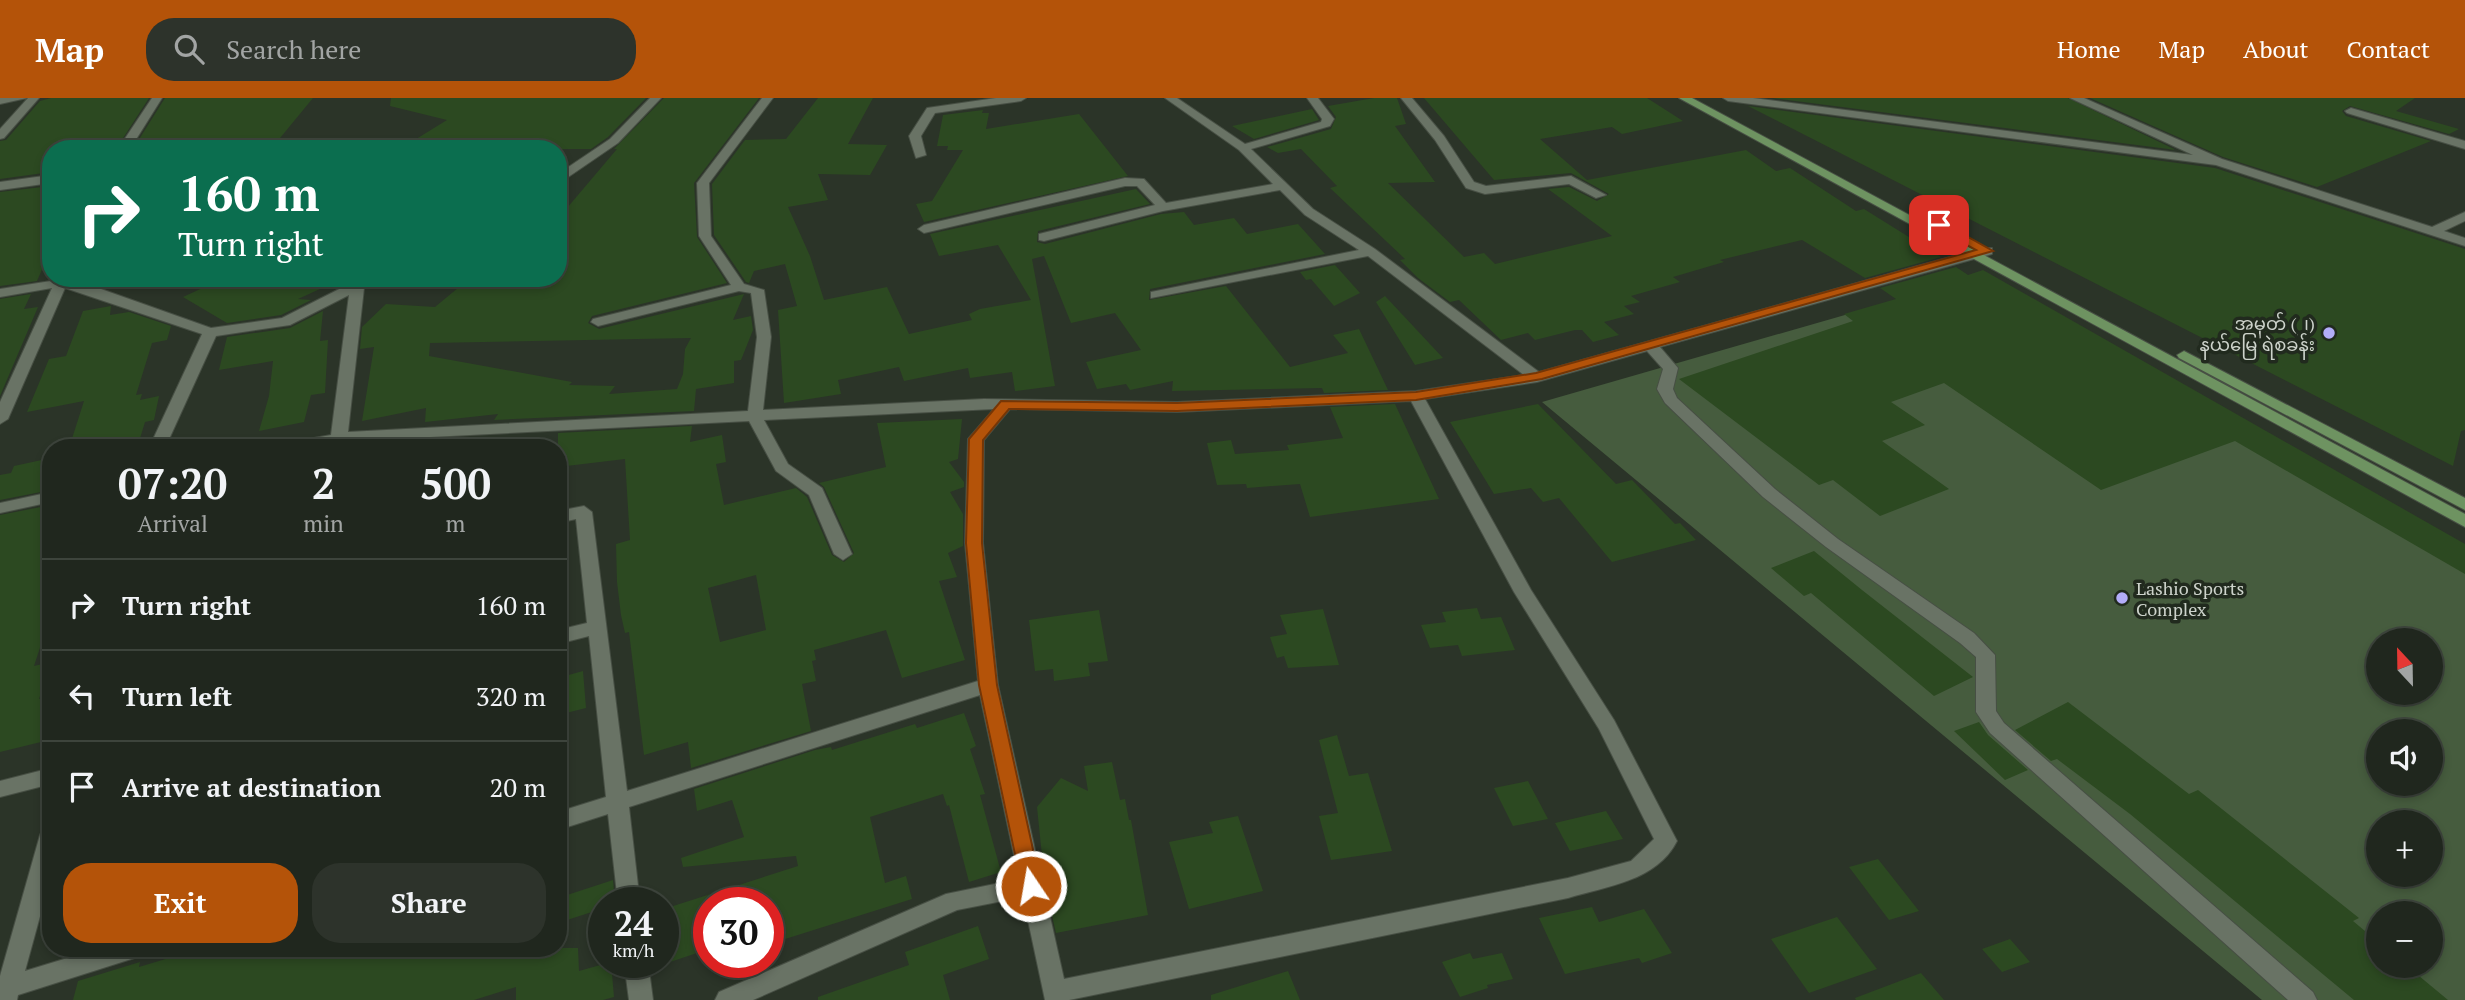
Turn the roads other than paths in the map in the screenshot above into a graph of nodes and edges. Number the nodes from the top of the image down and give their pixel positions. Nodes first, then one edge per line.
1 (22, 98) edge
2 (34, 98) edge
3 (158, 98) edge
4 (656, 98) edge
5 (768, 98) edge
6 (1021, 98) edge
7 (1171, 98) edge
8 (1311, 98) edge
9 (1406, 98) edge
10 (1684, 98) edge
11 (1704, 98) edge
12 (1728, 98) edge
13 (2075, 98) edge
14 (0, 101) edge
15 (2351, 111) dead end
16 (0, 136) edge
17 (130, 140) edge
18 (2465, 145) edge
19 (1243, 148) junction
20 (920, 155) dead end
21 (2217, 162) junction
22 (567, 174) edge
23 (42, 180) edge
24 (0, 186) edge
25 (1283, 186) junction
26 (1600, 195) dead end
27 (1163, 207) junction
28 (2465, 216) edge
29 (923, 229) dead end
30 (2432, 232) junction
31 (1044, 237) dead end
32 (2465, 242) edge
33 (1370, 252) junction
34 (1979, 253) junction
35 (42, 284) edge
36 (59, 287) edge
37 (82, 287) edge
38 (354, 287) edge
39 (363, 287) edge
40 (739, 287) junction
41 (0, 293) edge
42 (1156, 295) dead end
43 (598, 322) dead end
44 (210, 332) junction
45 (1652, 347) junction
46 (1537, 377) junction
47 (1416, 396) junction
48 (1006, 404) junction
49 (755, 417) junction
50 (0, 419) edge
51 (502, 431) junction
52 (161, 439) edge
53 (332, 439) edge
54 (378, 439) edge
55 (503, 439) edge
56 (42, 499) edge
57 (2465, 505) edge
58 (0, 508) edge
59 (567, 515) edge
60 (2465, 521) edge
61 (843, 554) dead end
62 (597, 627) junction
63 (567, 635) edge
64 (988, 685) junction
65 (42, 778) edge
66 (0, 789) edge
67 (617, 803) junction
68 (567, 818) edge
69 (42, 865) edge
70 (1031, 886) junction
71 (627, 887) edge
72 (109, 957) edge
73 (638, 978) edge
74 (4, 992) edge
75 (1055, 996) edge
76 (641, 1000) edge
77 (727, 1000) edge
78 (2305, 1000) edge

1 - 14 street
2 - 16 street
3 - 17 street
4 - 22 street
5 - 40 street
6 - 20 street
7 - 19 street
8 - 19 street
9 - 26 street
10 - 34 main road
11 - 34 main road
12 - 21 street
13 - 21 street
15 - 18 street
19 - 25 street
21 - 30 street
23 - 24 street
25 - 27 street
25 - 33 street
27 - 29 street
27 - 31 street
28 - 30 street
30 - 32 street
33 - 42 street
33 - 46 street
34 - 45 street
34 - 57 main road
34 - 60 main road
35 - 41 street
36 - 50 street
37 - 44 street
38 - 44 street
39 - 53 street
40 - 43 street
40 - 49 street
44 - 52 street
45 - 46 street
45 - 78 street
46 - 47 street
47 - 48 street
47 - 75 street
48 - 49 street
48 - 64 street
49 - 51 street
49 - 61 street
51 - 54 street
51 - 55 street
56 - 58 street
59 - 62 street
62 - 63 street
62 - 67 street
64 - 67 street
64 - 70 street
65 - 66 street
67 - 68 street
67 - 71 street
69 - 74 street
70 - 75 street
70 - 77 street
72 - 74 street
73 - 76 street

